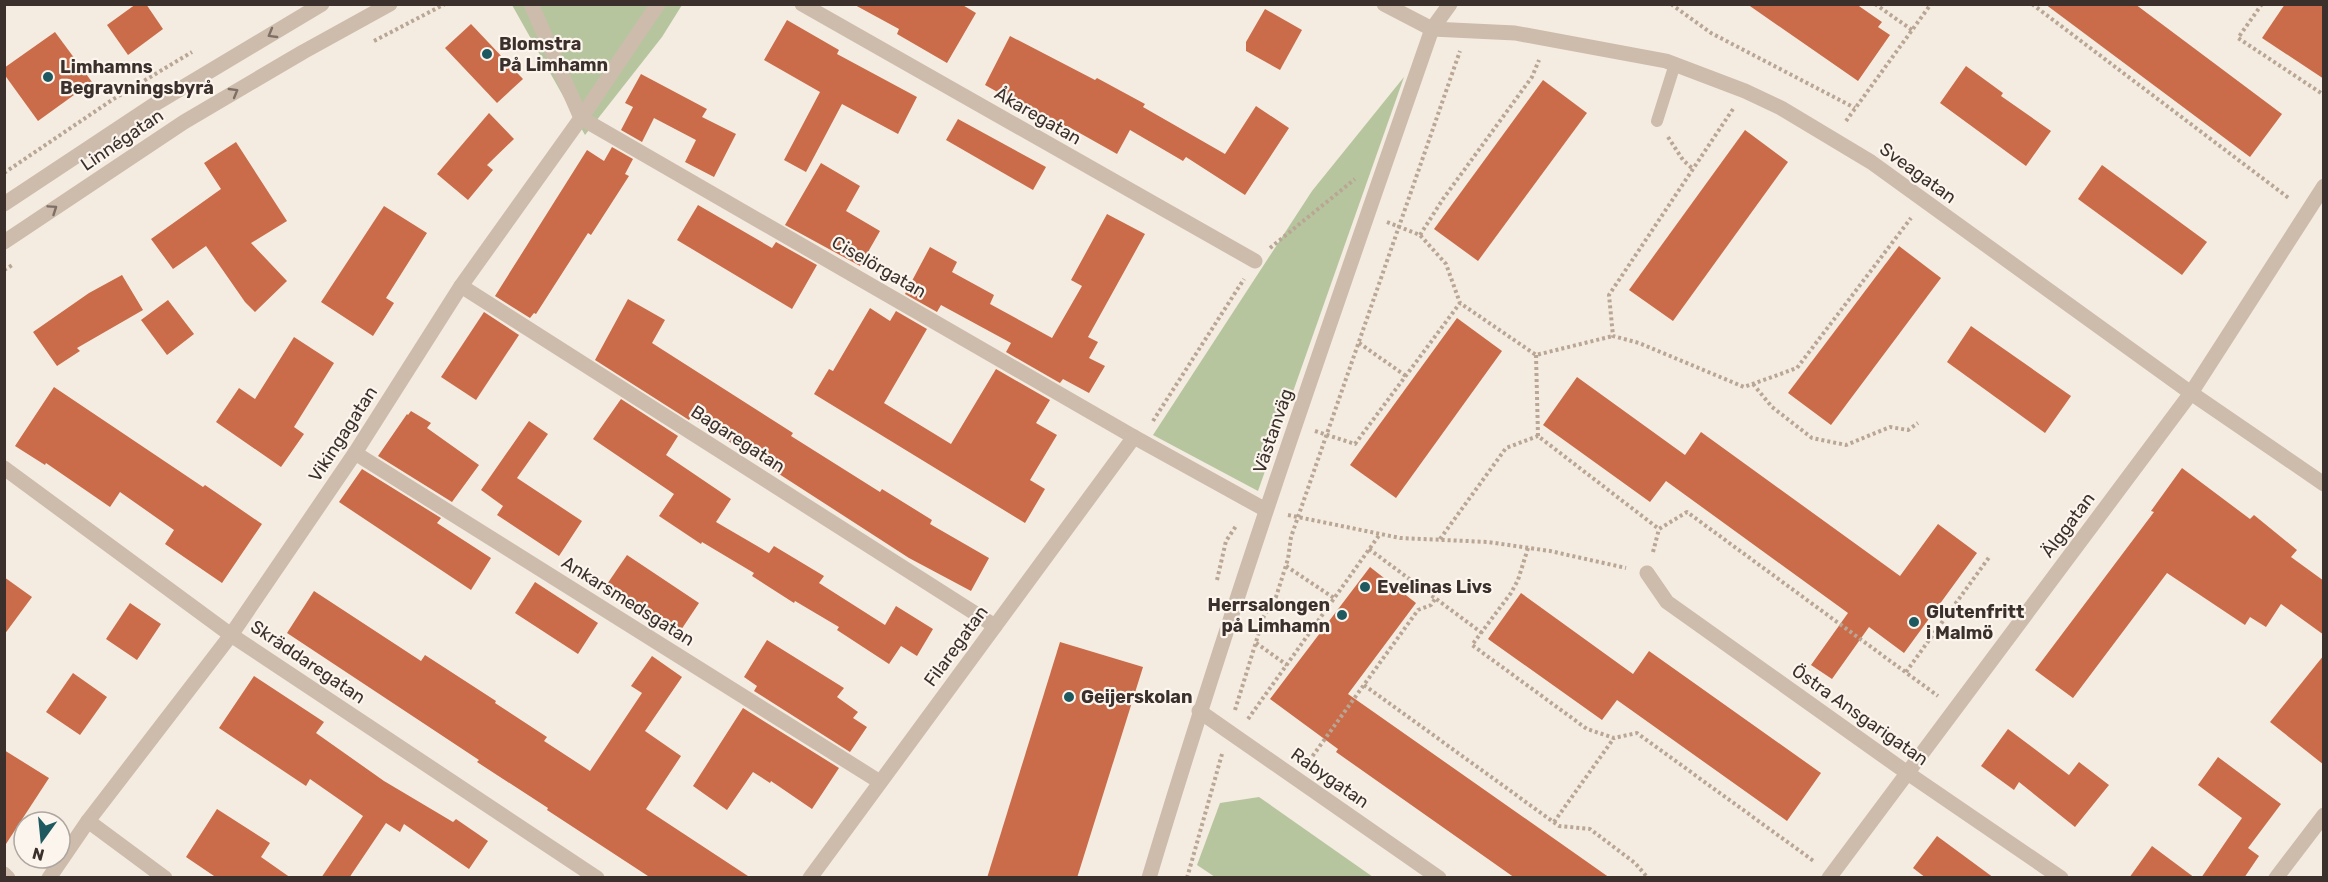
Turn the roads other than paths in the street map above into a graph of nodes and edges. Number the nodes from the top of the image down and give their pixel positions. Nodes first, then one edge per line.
1 (322, 4) edge
2 (390, 4) edge
3 (531, 4) edge
4 (658, 4) edge
5 (802, 4) edge
6 (1384, 4) edge
7 (1450, 4) edge
8 (1432, 29) junction
9 (1675, 64) junction
10 (581, 118) junction
11 (1658, 121) road end
12 (2324, 186) edge
13 (4, 204) edge
14 (4, 242) edge
15 (1255, 261) road end
16 (461, 286) junction
17 (2191, 393) junction
18 (1134, 437) junction
19 (355, 453) junction
20 (4, 468) edge
21 (2324, 484) edge
22 (1266, 510) junction
23 (1647, 573) road end
24 (994, 626) junction
25 (231, 635) junction
26 (1199, 711) junction
27 (1906, 772) junction
28 (880, 782) junction
29 (2324, 815) edge
30 (88, 821) junction
31 (4, 874) edge
32 (1830, 876) edge
33 (9, 878) edge
34 (49, 878) edge
35 (165, 878) edge
36 (597, 878) edge
37 (810, 878) edge
38 (1149, 878) edge
39 (1439, 878) edge
40 (2061, 878) edge
41 (2276, 878) edge

1 -> 13 street, Linnégatan
14 -> 2 street, Linnégatan
3 - 10 street
4 - 10 street, Vikingagatan
5 - 15 street, Åkaregatan
6 - 8 street
7 - 8 street, Västanväg
8 - 9 street, Sveagatan
8 - 22 street, Västanväg
9 - 11 lane
9 - 17 street, Sveagatan
10 - 16 street, Vikingagatan
10 - 18 street, Ciselörgatan
12 - 17 street, Älggatan
16 - 19 street, Vikingagatan
16 - 24 street, Bagaregatan
17 - 21 street, Sveagatan
17 - 27 street, Älggatan
18 - 22 street, Ciselörgatan
18 - 24 street, Filaregatan
19 - 25 street, Vikingagatan
19 - 28 street, Ankarsmedsgatan
20 - 25 street, Skräddaregatan
22 - 26 street, Västanväg
23 - 27 street, Östra Ansgarigatan
24 - 28 street, Filaregatan
25 - 30 street, Vikingagatan
25 - 36 street, Skräddaregatan
26 - 38 street, Västanväg
26 - 39 street, Rabygatan
27 - 32 street, Älggatan
27 - 40 street, Östra Ansgarigatan
28 - 37 street, Filaregatan
29 - 41 street
30 - 34 street, Vikingagatan
30 - 35 street
31 - 33 street

